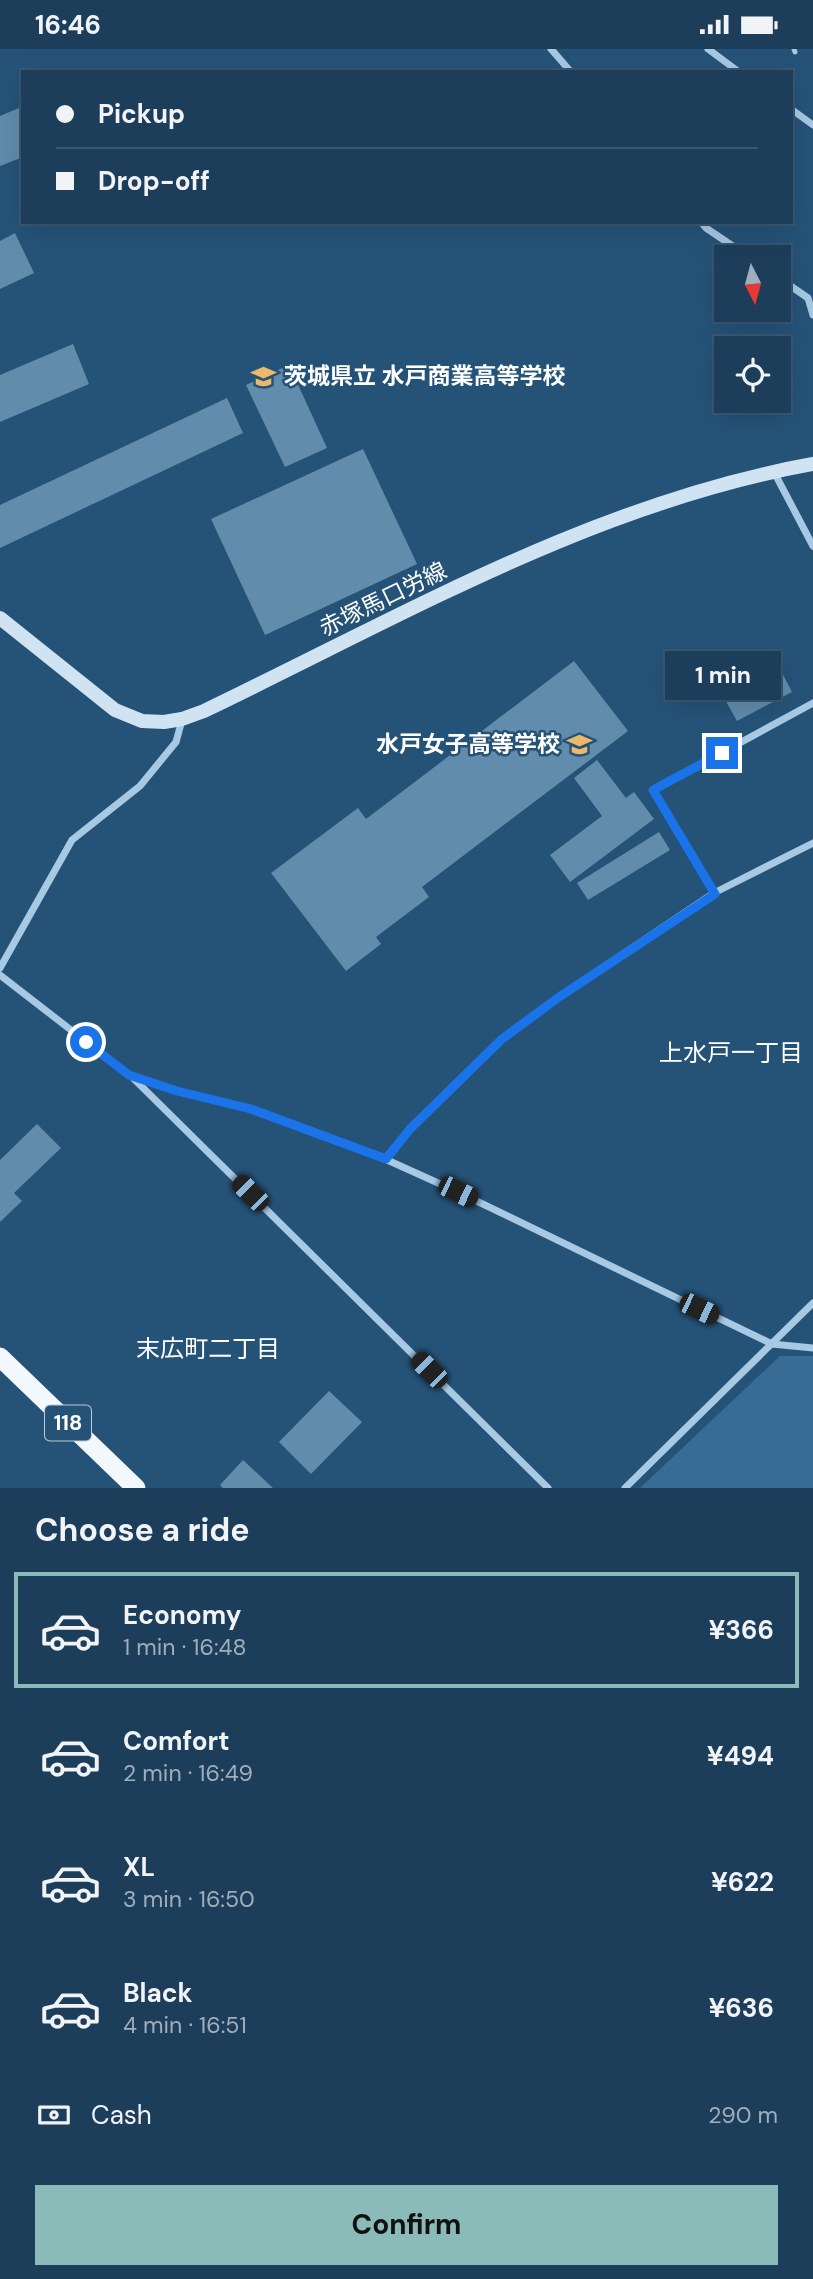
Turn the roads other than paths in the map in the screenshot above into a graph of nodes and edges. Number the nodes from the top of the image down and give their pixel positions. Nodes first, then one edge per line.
1 (551, 49) edge
2 (708, 49) edge
3 (569, 70) edge
4 (736, 70) edge
5 (793, 110) edge
6 (813, 125) edge
7 (703, 224) edge
8 (731, 245) edge
9 (791, 286) edge
10 (813, 315) edge
11 (813, 464) edge
12 (774, 471) junction
13 (813, 546) edge
14 (0, 618) edge
15 (813, 703) edge
16 (182, 719) junction
17 (813, 843) edge
18 (715, 894) junction
19 (0, 968) edge
20 (0, 975) edge
21 (129, 1075) junction
22 (386, 1159) junction
23 (813, 1303) edge
24 (772, 1344) junction
25 (813, 1347) edge
26 (0, 1357) edge
27 (136, 1488) edge
28 (548, 1488) edge
29 (625, 1488) edge

1 - 3 street
2 - 4 street
5 - 6 street
7 - 8 street
9 - 10 street
11 - 12 main road, 赤塚馬口労線
12 - 13 street
12 - 16 main road, 赤塚馬口労線
14 - 16 main road, 赤塚馬口労線
15 - 18 street
16 - 19 street
17 - 18 street
18 - 22 street
20 - 21 street
21 - 22 street
21 - 28 street
22 - 24 street
23 - 24 street
24 - 25 street
24 - 29 street
26 - 27 highway, 118

